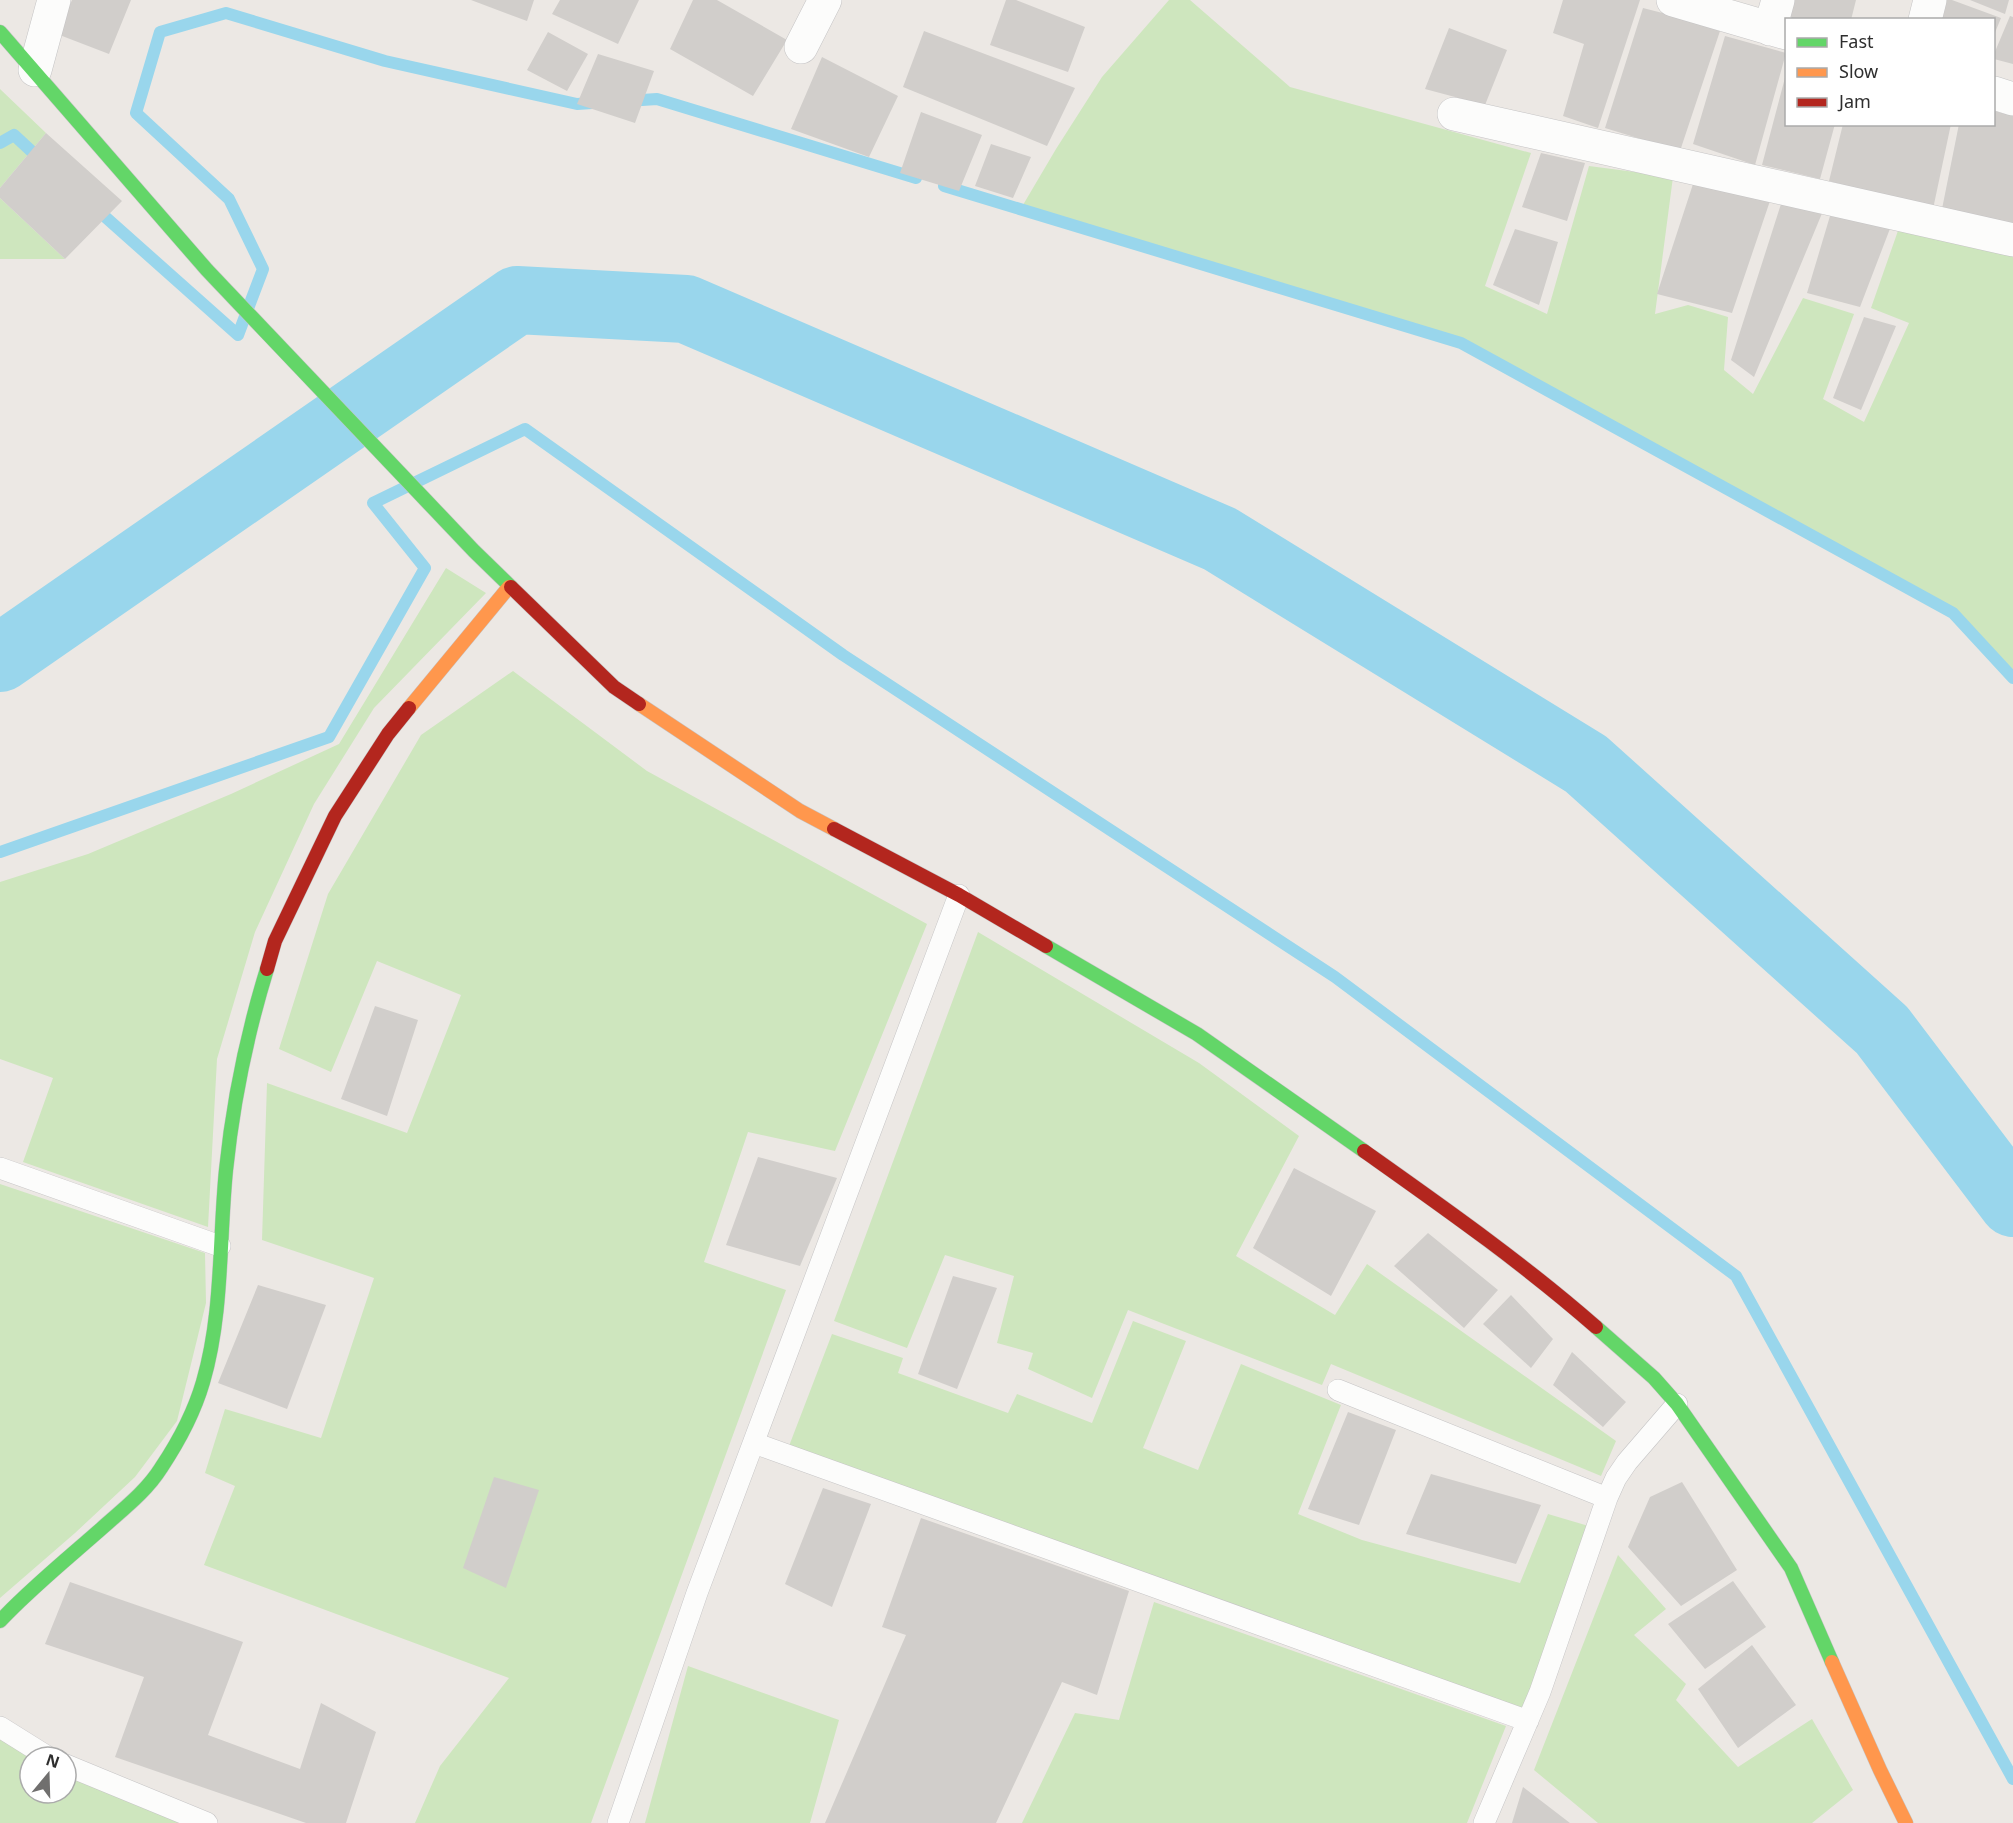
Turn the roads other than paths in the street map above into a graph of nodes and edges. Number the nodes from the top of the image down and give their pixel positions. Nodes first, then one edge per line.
1 (54, 0) edge
2 (825, 0) edge
3 (1673, 0) edge
4 (1930, 0) edge
5 (1926, 18) edge
6 (1778, 21) edge
7 (0, 32) edge
8 (801, 48) dead end
9 (35, 70) junction
10 (1995, 93) edge
11 (2013, 99) edge
12 (1454, 114) dead end
13 (2013, 240) edge
14 (509, 587) junction
15 (959, 896) junction
16 (0, 1167) edge
17 (220, 1246) junction
18 (1338, 1390) dead end
19 (1677, 1404) junction
20 (754, 1443) junction
21 (1607, 1498) junction
22 (0, 1621) edge
23 (1528, 1721) junction
24 (0, 1727) edge
25 (29, 1745) edge
26 (78, 1770) edge
27 (207, 1823) edge
28 (618, 1823) edge
29 (1484, 1823) edge
30 (1906, 1823) edge

1 - 9 street
2 - 8 street
3 - 6 street
4 - 5 street
7 - 9 street
9 - 14 street
10 - 11 street
12 - 13 street
14 - 15 street
14 - 17 street
15 - 19 street
15 - 20 lane
16 - 17 lane
17 - 22 street
18 - 21 lane
19 - 21 lane
19 - 30 street
20 - 23 lane
20 - 28 lane
21 - 23 lane
23 - 29 lane
24 - 25 lane
26 - 27 lane

